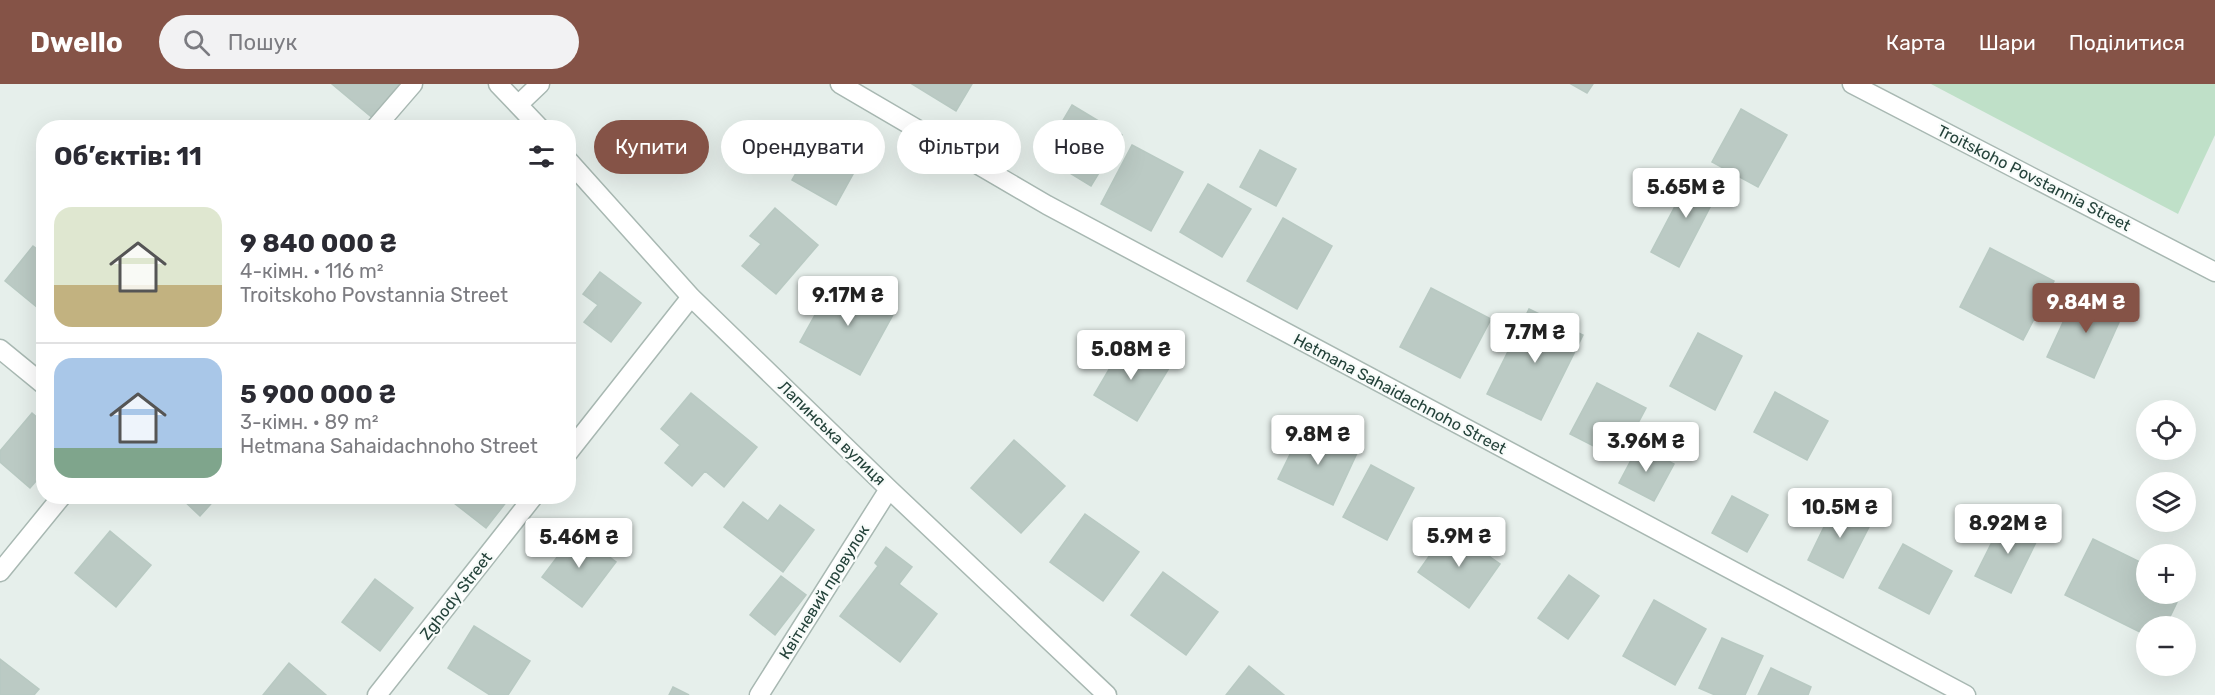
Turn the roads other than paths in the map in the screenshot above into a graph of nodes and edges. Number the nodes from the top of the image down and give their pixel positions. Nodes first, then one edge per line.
1 (412, 84) edge
2 (498, 84) edge
3 (540, 84) edge
4 (840, 84) edge
5 (1852, 84) edge
6 (519, 104) junction
7 (382, 120) edge
8 (533, 120) edge
9 (576, 168) edge
10 (2215, 272) edge
11 (691, 297) junction
12 (0, 349) edge
13 (36, 378) edge
14 (576, 443) edge
15 (889, 489) junction
16 (55, 504) edge
17 (528, 504) edge
18 (0, 572) edge
19 (377, 695) edge
20 (759, 695) edge
21 (1107, 695) edge
22 (1966, 695) edge

1 - 7 street
2 - 6 street
3 - 6 street
4 - 22 street, Hetmana Sahaidachnoho Street
5 - 10 street, Troitskoho Povstannia Street
6 - 8 street
9 - 11 street, Лапинська вулиця
11 - 14 street
11 - 15 street, Лапинська вулиця
12 - 13 street
15 - 20 street, Квітневий провулок
15 - 21 street, Лапинська вулиця
16 - 18 street
17 - 19 street, Zghody Street

